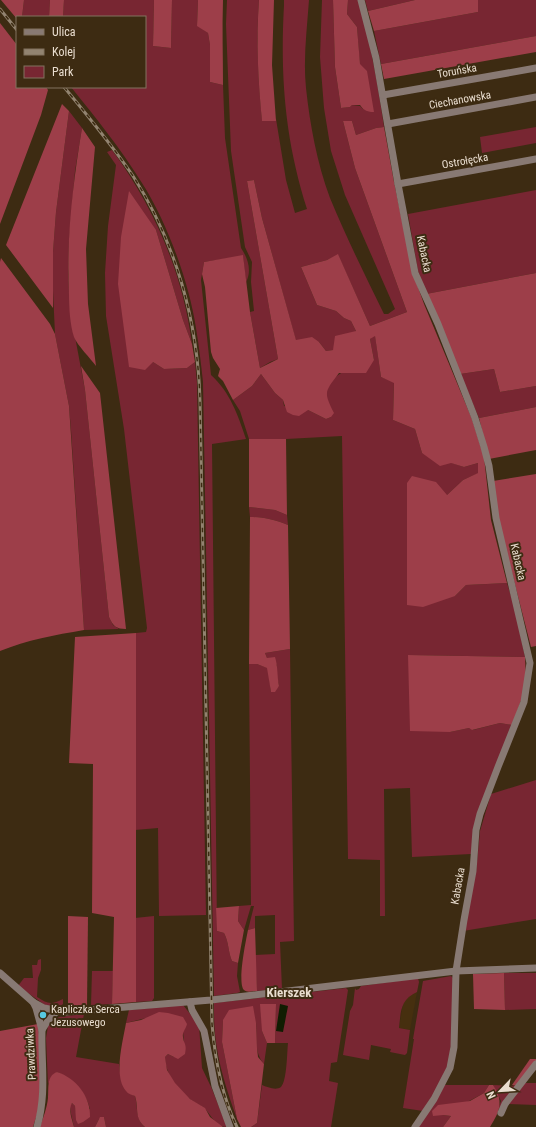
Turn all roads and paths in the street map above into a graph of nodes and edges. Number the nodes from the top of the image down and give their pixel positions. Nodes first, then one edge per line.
1 (361, 0) edge
2 (536, 68) edge
3 (383, 95) junction
4 (536, 97) edge
5 (388, 124) junction
6 (536, 159) edge
7 (398, 184) junction
8 (536, 968) edge
9 (456, 971) junction
10 (0, 972) edge
11 (33, 1002) junction
12 (190, 1002) junction
13 (57, 1011) junction
14 (42, 1030) junction
15 (536, 1064) edge
16 (501, 1113) dead end
17 (37, 1127) edge
18 (230, 1127) edge
19 (415, 1127) edge

1 - 3 street, Kabacka
2 - 3 street, Toruńska
3 - 5 street, Kabacka
4 - 5 street, Ciechanowska
5 - 7 street, Kabacka
6 - 7 street, Ostrołęcka
7 - 9 street, Kabacka
8 - 9 street
9 - 12 street
9 - 19 street, Kabacka
10 - 11 street, Prawdziwka
11 - 13 street
11 - 14 street, Prawdziwka
12 - 13 street
12 - 18 street
13 - 14 street
14 - 17 street, Prawdziwka
15 - 16 street

